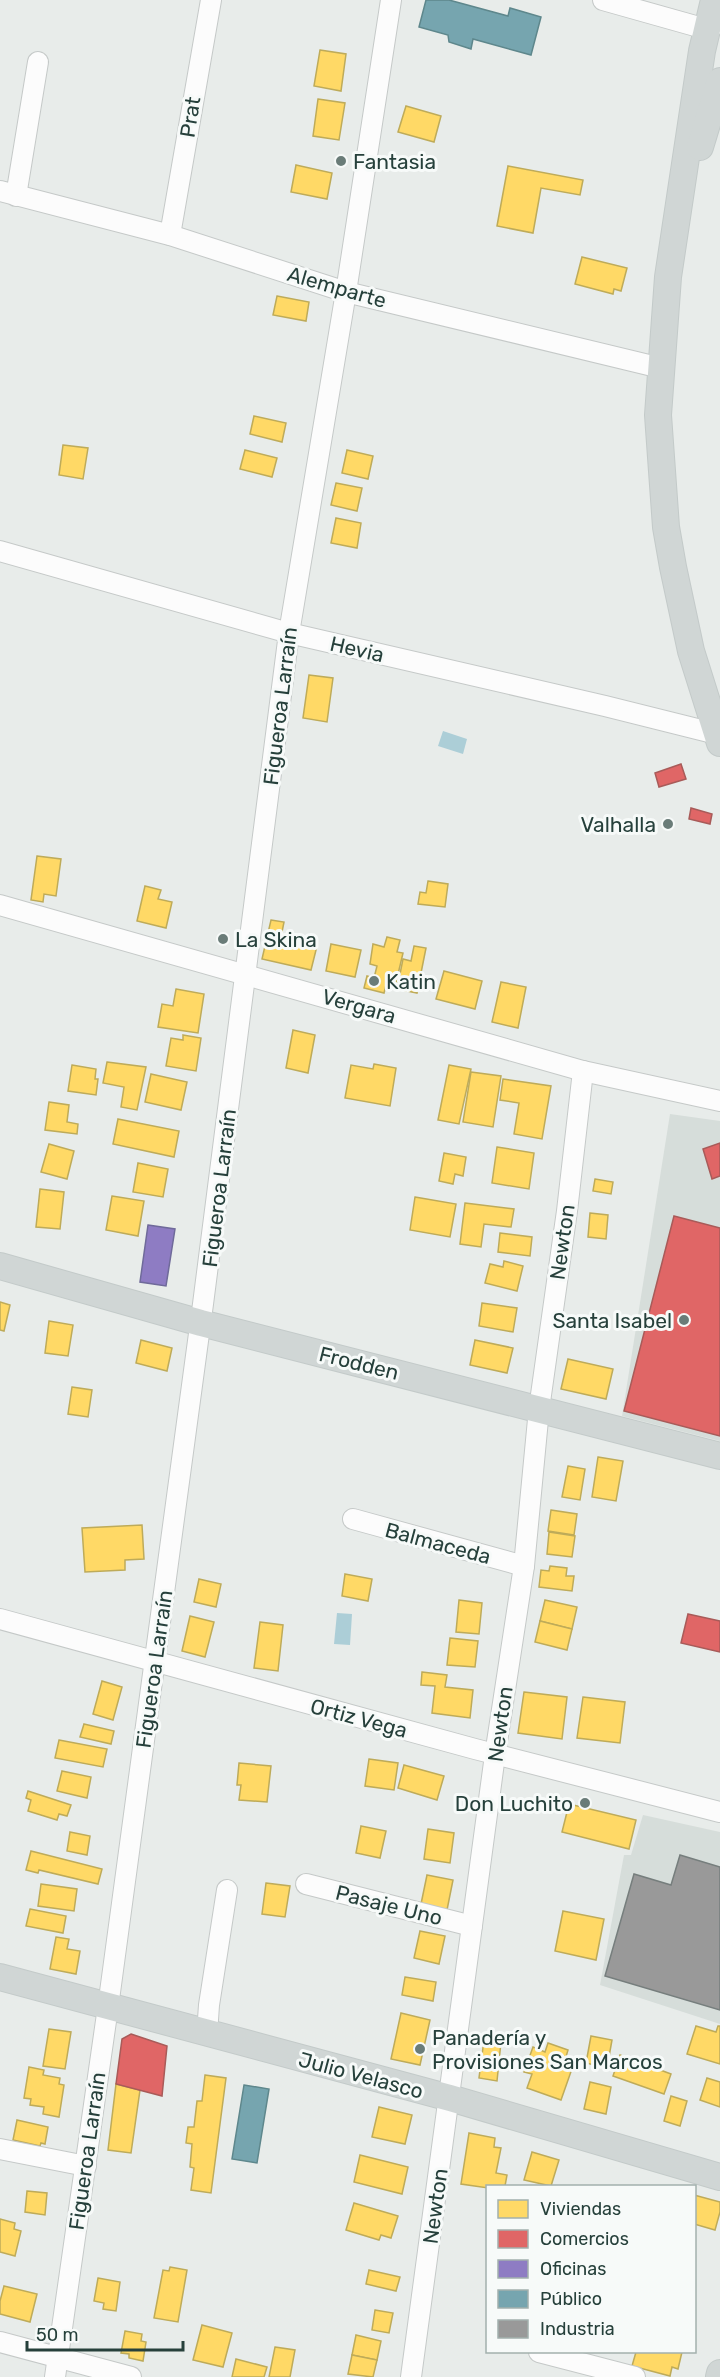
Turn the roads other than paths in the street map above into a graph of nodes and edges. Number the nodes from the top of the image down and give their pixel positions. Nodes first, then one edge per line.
1 (211, 0) edge
2 (391, 0) edge
3 (603, 0) edge
4 (714, 0) edge
5 (713, 26) edge
6 (38, 62) dead end
7 (720, 81) edge
8 (8, 194) edge
9 (675, 231) junction
10 (171, 235) junction
11 (346, 292) junction
12 (661, 368) junction
13 (0, 551) edge
14 (288, 633) junction
15 (719, 738) edge
16 (0, 905) edge
17 (247, 974) junction
18 (583, 1071) junction
19 (720, 1101) edge
20 (0, 1266) edge
21 (201, 1323) junction
22 (539, 1409) junction
23 (720, 1456) edge
24 (353, 1520) dead end
25 (524, 1566) junction
26 (0, 1619) edge
27 (154, 1663) junction
28 (495, 1755) junction
29 (720, 1812) edge
30 (306, 1884) dead end
31 (227, 1890) dead end
32 (472, 1926) junction
33 (0, 1977) edge
34 (108, 2007) junction
35 (207, 2034) junction
36 (450, 2098) junction
37 (0, 2149) edge
38 (86, 2166) junction
39 (720, 2177) edge
40 (0, 2342) edge
41 (543, 2353) edge
42 (56, 2368) edge
43 (131, 2377) edge
44 (411, 2377) edge
45 (635, 2377) edge

1 - 10 street, Prat
2 - 11 street, Figueroa Larraín
3 - 5 street
4 - 5 main road
5 - 9 main road
6 - 8 street, Alemparte
7 - 9 main road
8 - 10 street, Alemparte
9 - 12 main road
10 - 11 street, Alemparte
11 - 12 street, Alemparte
11 - 14 street, Figueroa Larraín
12 - 15 main road
13 - 14 street, Hevia
14 - 15 street, Hevia
14 - 17 street, Figueroa Larraín
16 - 17 street, Vergara
17 - 18 street, Vergara
17 - 21 street, Figueroa Larraín
18 - 19 street, Vergara
18 - 22 street, Newton
20 - 21 main road, Frodden
21 - 22 main road, Frodden
21 - 27 street, Figueroa Larraín
22 - 23 main road, Frodden
22 - 25 street, Newton
24 - 25 street, Balmaceda
25 - 28 street, Newton
26 - 27 street, Ortiz Vega
27 - 28 street, Ortiz Vega
27 - 34 street, Figueroa Larraín
28 - 29 street, Ortiz Vega
28 - 32 street, Newton
30 - 32 street, Pasaje Uno
31 - 35 street
32 - 36 street, Newton
33 - 34 main road, Julio Velasco
34 - 35 main road, Julio Velasco
34 - 38 street, Figueroa Larraín
35 - 36 main road, Julio Velasco
36 - 39 main road, Julio Velasco
36 - 44 street, Newton
37 - 38 street
38 - 42 street, Figueroa Larraín
40 - 42 street
41 - 45 street
42 - 43 street

